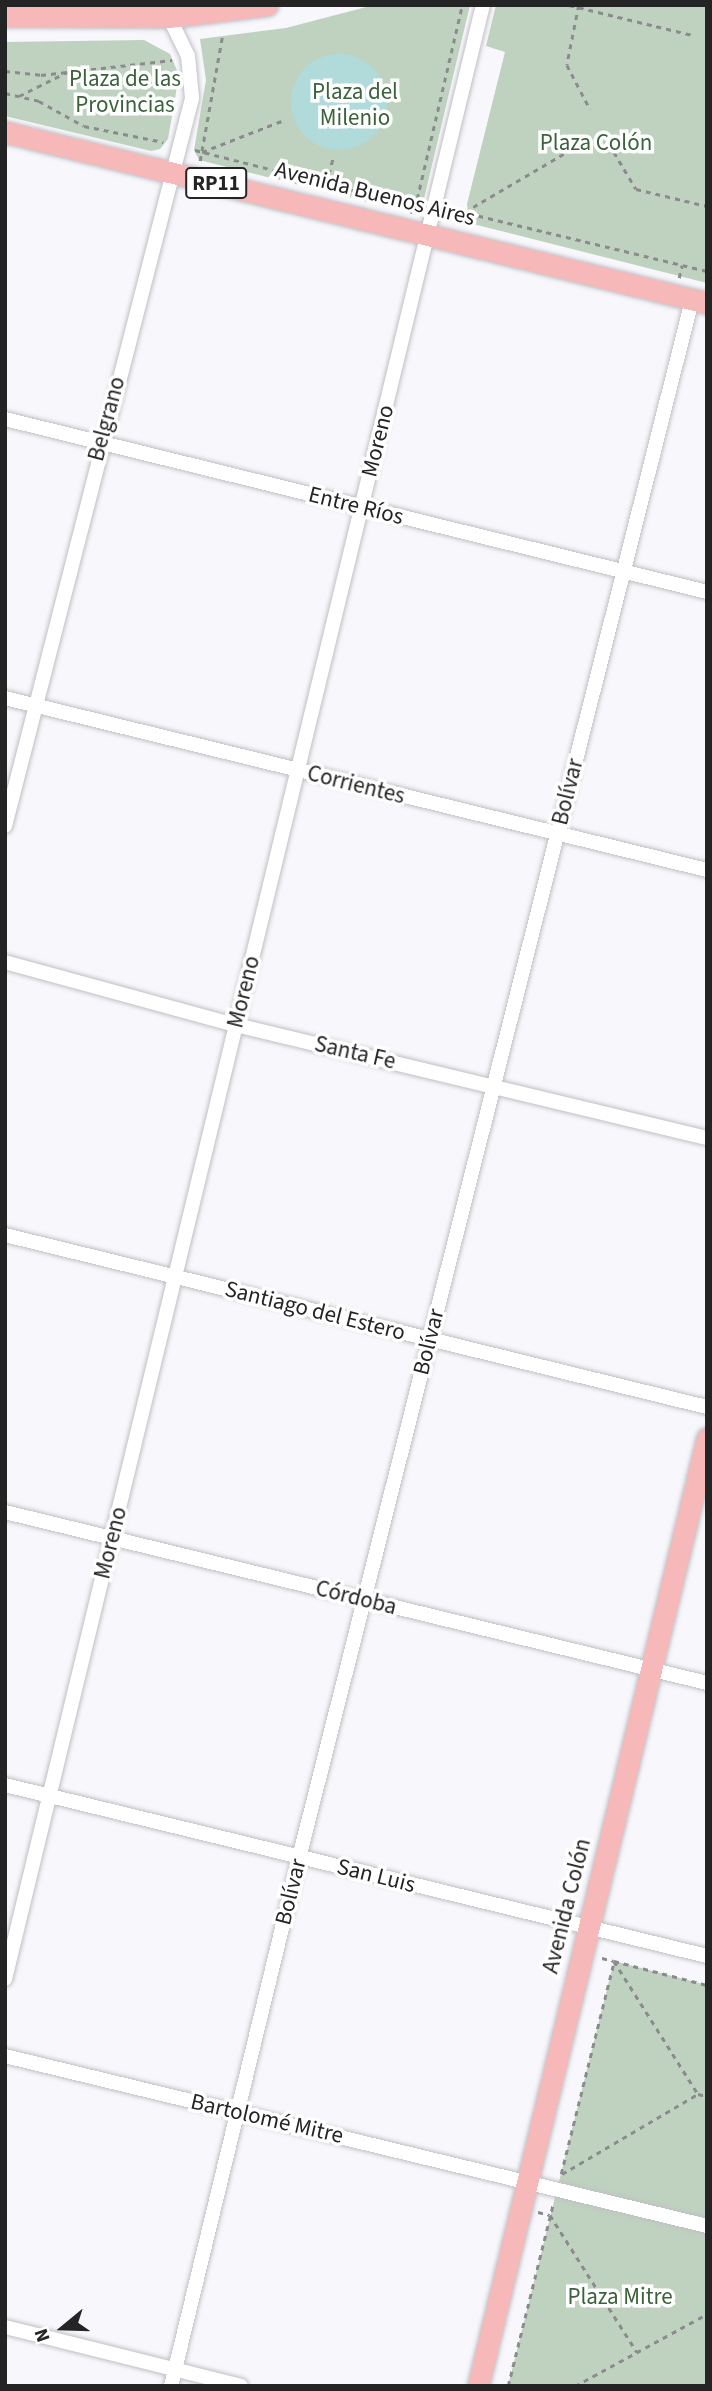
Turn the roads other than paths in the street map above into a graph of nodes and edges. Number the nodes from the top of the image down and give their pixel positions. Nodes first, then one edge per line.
1 (267, 5) edge
2 (483, 5) edge
3 (5, 16) edge
4 (169, 17) junction
5 (5, 132) edge
6 (172, 173) junction
7 (428, 233) junction
8 (699, 301) edge
9 (5, 419) edge
10 (101, 443) junction
11 (362, 507) junction
12 (624, 572) junction
13 (707, 592) edge
14 (5, 698) edge
15 (35, 706) junction
16 (298, 770) junction
17 (5, 826) edge
18 (558, 834) junction
19 (707, 870) edge
20 (5, 962) edge
21 (236, 1025) junction
22 (494, 1086) junction
23 (707, 1138) edge
24 (5, 1235) edge
25 (176, 1276) junction
26 (430, 1339) junction
27 (707, 1407) edge
28 (707, 1438) edge
29 (5, 1511) edge
30 (113, 1537) junction
31 (365, 1600) junction
32 (651, 1670) junction
33 (707, 1683) edge
34 (5, 1785) edge
35 (50, 1795) junction
36 (299, 1857) junction
37 (589, 1927) junction
38 (707, 1956) edge
39 (5, 1979) edge
40 (5, 2056) edge
41 (237, 2112) junction
42 (528, 2182) junction
43 (707, 2226) edge
44 (5, 2327) edge
45 (175, 2370) junction
46 (171, 2386) edge
47 (241, 2386) edge
48 (478, 2386) edge

1 - 4 main road
2 - 7 street, Moreno
3 - 4 main road
4 - 6 street, Belgrano
5 - 6 main road, Avenida Buenos Aires / RP11
6 - 7 main road, Avenida Buenos Aires / RP11
6 - 10 street, Belgrano
7 - 8 main road, Avenida Buenos Aires / RP11
7 - 11 street, Moreno
8 - 12 street, Bolívar
9 - 10 street, Entre Ríos
10 - 11 street, Entre Ríos
10 - 15 street, Belgrano
11 - 12 street, Entre Ríos
11 - 16 street, Moreno
12 - 13 street, Entre Ríos
12 - 18 street, Bolívar
14 - 15 street, Corrientes
15 - 16 street, Corrientes
15 - 17 street, Belgrano
16 - 18 street, Corrientes
16 - 21 street, Moreno
18 - 19 street, Corrientes
18 - 22 street, Bolívar
20 - 21 street, Santa Fe
21 - 22 street, Santa Fe
21 - 25 street, Moreno
22 - 23 street, Santa Fe
22 - 26 street, Bolívar
24 - 25 street, Santiago del Estero
25 - 26 street, Santiago del Estero
25 - 30 street, Moreno
26 - 27 street, Santiago del Estero
26 - 31 street, Bolívar
28 - 32 main road, Avenida Colón
29 - 30 street, Córdoba
30 - 31 street, Córdoba
30 - 35 street, Moreno
31 - 32 street, Córdoba
31 - 36 street, Bolívar
32 - 33 street, Córdoba
32 - 37 main road, Avenida Colón
34 - 35 street, San Luis
35 - 36 street, San Luis
35 - 39 street, Moreno
36 - 37 street, San Luis
36 - 41 street, Bolívar
37 - 38 street, San Luis
37 - 42 main road, Avenida Colón
40 - 41 street, Bartolomé Mitre
41 - 42 street, Bartolomé Mitre
41 - 45 street, Bolívar
42 - 43 street, Bartolomé Mitre
42 - 48 main road, Avenida Colón
44 - 45 street
45 - 46 street, Bolívar
45 - 47 street

